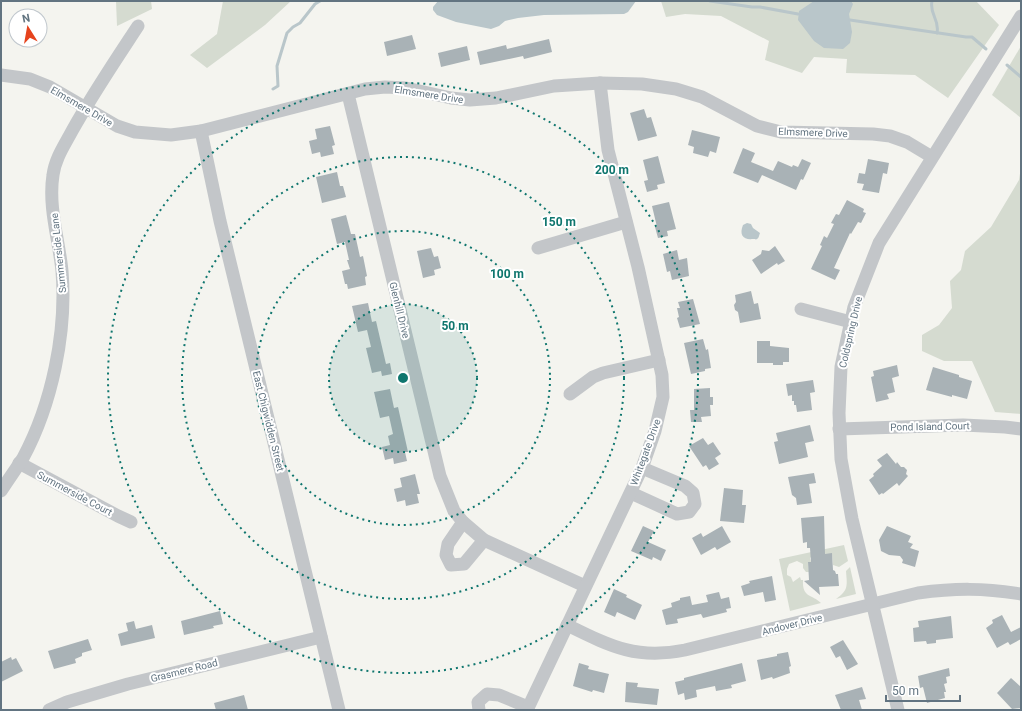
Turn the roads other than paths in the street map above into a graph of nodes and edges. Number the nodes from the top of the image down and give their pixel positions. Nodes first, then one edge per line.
1 (1021, 16) edge
2 (138, 26) dead end
3 (1, 75) edge
4 (600, 83) junction
5 (348, 94) junction
6 (85, 108) junction
7 (201, 131) junction
8 (932, 157) junction
9 (626, 222) junction
10 (538, 248) dead end
11 (801, 309) dead end
12 (851, 322) junction
13 (659, 360) junction
14 (570, 394) dead end
15 (839, 429) junction
16 (1021, 429) edge
17 (19, 463) junction
18 (642, 468) junction
19 (1, 491) edge
20 (631, 493) junction
21 (131, 522) dead end
22 (463, 522) junction
23 (484, 540) junction
24 (586, 586) junction
25 (1021, 594) edge
26 (872, 604) junction
27 (567, 625) junction
28 (321, 637) junction
29 (528, 709) edge
30 (49, 710) edge
31 (339, 710) edge
32 (479, 710) edge
33 (898, 710) edge

1 - 8 street, Coldspring Drive
2 - 6 street, Summerside Lane
3 - 6 street, Elmsmere Drive
4 - 5 street, Elmsmere Drive
4 - 8 street, Elmsmere Drive
4 - 9 street, Whitegate Drive
5 - 7 street, Elmsmere Drive
5 - 22 street, Glenhill Drive
6 - 7 street, Elmsmere Drive
6 - 17 street, Summerside Lane
7 - 28 street, East Chigwidden Street
8 - 12 street, Coldspring Drive
9 - 10 street
9 - 13 street, Whitegate Drive
11 - 12 street
12 - 15 street, Coldspring Drive
13 - 14 street
13 - 18 street, Whitegate Drive
15 - 16 street, Pond Island Court
15 - 26 street, Coldspring Drive
17 - 19 street, Summerside Lane
17 - 21 street, Summerside Court
18 - 20 street, Whitegate Drive
18 - 20 street
20 - 24 street, Whitegate Drive
22 - 23 street, Glenhill Drive
22 - 23 street
23 - 24 street, Glenhill Drive
24 - 27 street, Whitegate Drive
25 - 26 street, Andover Drive
26 - 27 street, Andover Drive
26 - 33 street, Coldspring Drive
27 - 29 street, Whitegate Drive
28 - 30 street, Grasmere Road
28 - 31 street, East Chigwidden Street
29 - 32 street

